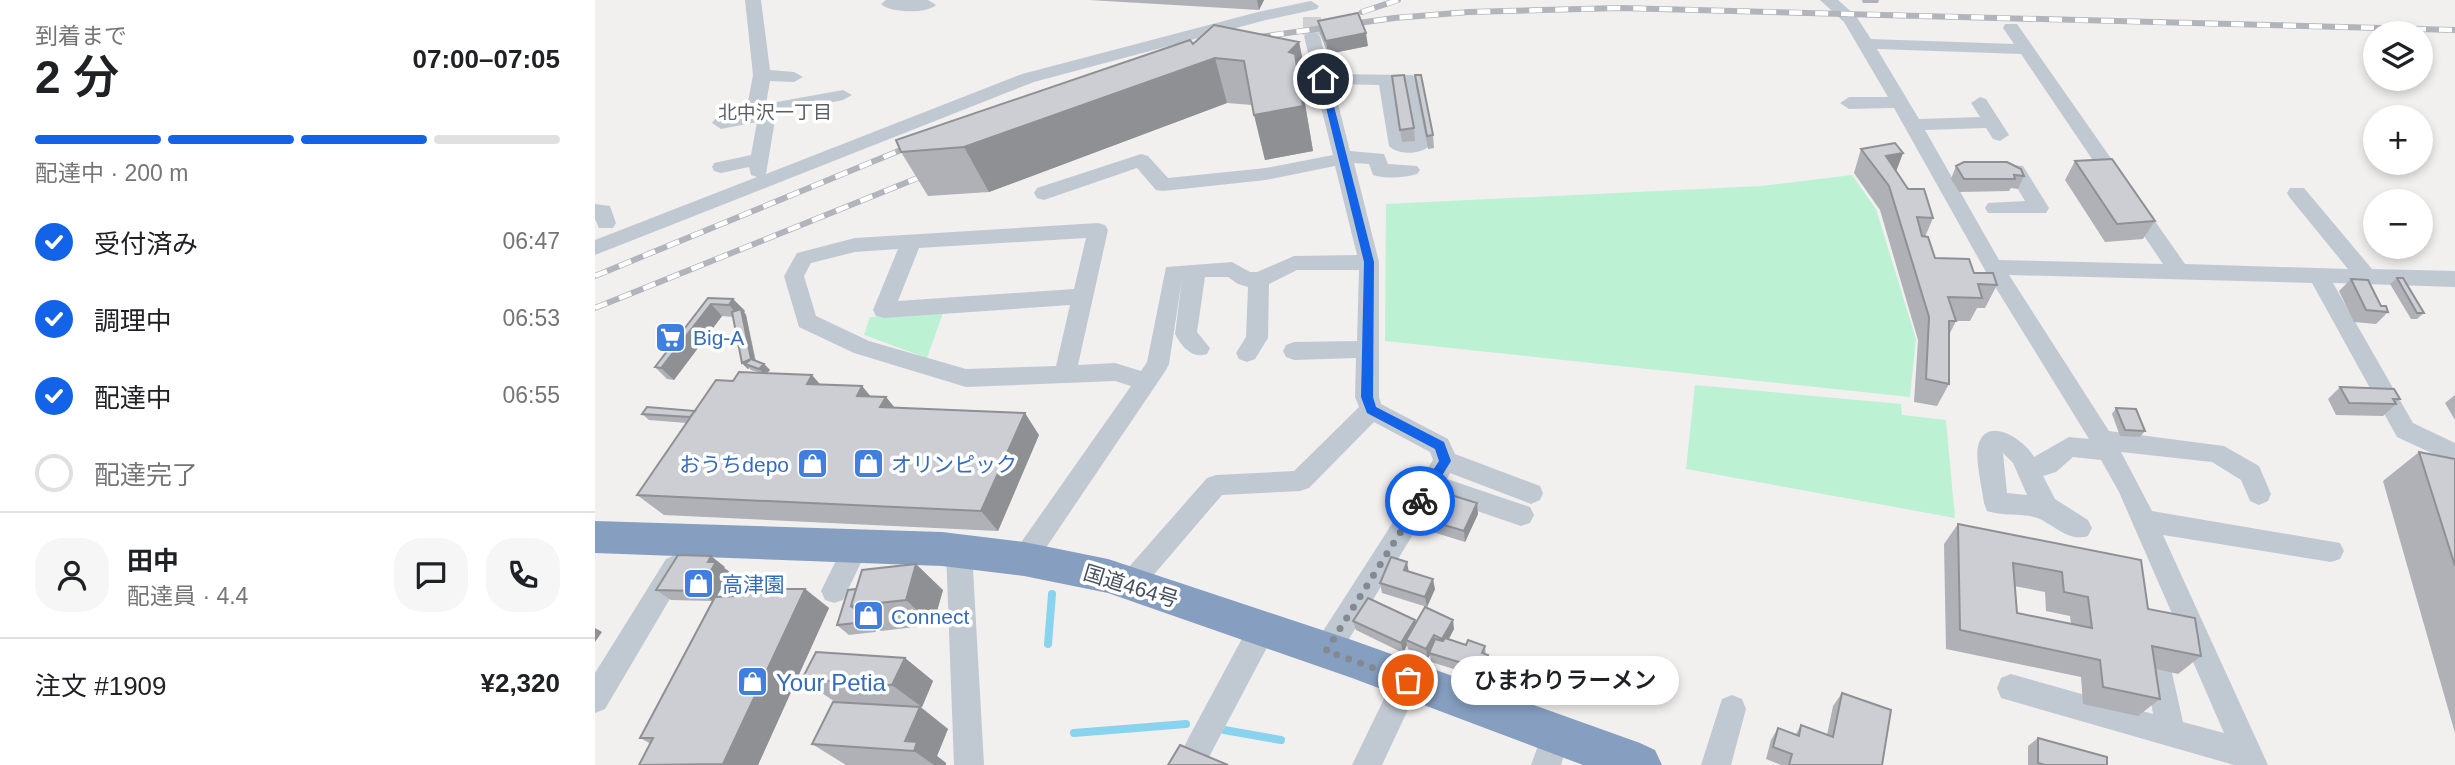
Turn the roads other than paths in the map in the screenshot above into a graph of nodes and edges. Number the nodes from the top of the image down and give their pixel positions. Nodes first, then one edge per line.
1 (753, 0) edge
2 (893, 0) edge
3 (1828, 0) edge
4 (927, 5) dead end
5 (1312, 15) edge
6 (2011, 27) dead end
7 (1866, 44) junction
8 (2026, 49) junction
9 (762, 75) junction
10 (794, 77) dead end
11 (1323, 79) junction
12 (1387, 80) dead end
13 (843, 95) dead end
14 (1901, 102) junction
15 (1849, 103) dead end
16 (1980, 103) dead end
17 (767, 112) junction
18 (722, 123) dead end
19 (1915, 125) junction
20 (1344, 160) junction
21 (721, 167) dead end
22 (1410, 170) dead end
23 (1939, 170) junction
24 (2297, 193) dead end
25 (1044, 194) dead end
26 (1995, 208) dead end
27 (911, 242) junction
28 (595, 248) edge
29 (1369, 262) junction
30 (1993, 267) junction
31 (1196, 270) junction
32 (2179, 272) junction
33 (2318, 275) junction
34 (2367, 276) junction
35 (1259, 279) junction
36 (2455, 279) edge
37 (1083, 296) junction
38 (1163, 336) junction
39 (1367, 349) junction
40 (1294, 351) dead end
41 (1247, 353) dead end
42 (1065, 374) junction
43 (1148, 382) junction
44 (1371, 410) junction
45 (2106, 446) junction
46 (2455, 454) edge
47 (1445, 461) junction
48 (2027, 469) junction
49 (1430, 484) junction
50 (2259, 494) dead end
51 (2046, 508) junction
52 (2144, 521) junction
53 (2079, 528) dead end
54 (595, 537) edge
55 (691, 541) junction
56 (856, 546) junction
57 (959, 551) junction
58 (2331, 551) dead end
59 (1024, 559) junction
60 (1130, 584) junction
61 (834, 591) dead end
62 (2164, 624) edge
63 (1262, 629) junction
64 (2191, 630) junction
65 (1326, 651) junction
66 (2160, 673) dead end
67 (1408, 680) junction
68 (2011, 688) dead end
69 (595, 699) edge
70 (1732, 709) dead end
71 (2171, 733) junction
72 (1199, 747) dead end
73 (1551, 749) edge
74 (2250, 759) edge
75 (969, 765) edge
76 (1367, 765) edge
77 (1640, 765) edge
78 (1716, 765) edge

1 - 9 street
2 - 4 street
3 - 7 street
5 - 11 street
5 - 28 street
6 - 8 street
7 - 8 street
7 - 14 street
8 - 32 street
9 - 10 street
9 - 17 street
11 - 12 street
11 - 20 street
13 - 17 street
14 - 15 street
14 - 19 street
16 - 19 street
17 - 18 street
17 - 21 street
19 - 23 street
20 - 22 street
20 - 25 street
20 - 29 street
23 - 26 street
23 - 30 street
24 - 34 street
27 - 37 street
27 - 37 street
27 - 42 street
29 - 35 street
29 - 39 street
30 - 32 street
30 - 45 street
31 - 35 street
31 - 38 street
31 - 38 street
32 - 33 street
33 - 34 street
33 - 46 street
34 - 36 street
35 - 41 street
37 - 42 street
38 - 43 street
39 - 40 street
39 - 44 street
42 - 43 street
43 - 59 street
44 - 47 street
44 - 60 street
45 - 48 street
45 - 50 street
45 - 52 street
47 - 49 street
47 - 49 street
48 - 51 street
48 - 51 street
49 - 65 street
51 - 53 street
52 - 58 street
52 - 64 street
54 - 55 highway, 国道464号
55 - 56 highway, 国道464号
55 - 69 street
56 - 57 highway, 国道464号
56 - 61 street
57 - 59 highway, 国道464号
57 - 75 street
59 - 60 highway, 国道464号
60 - 63 highway, 国道464号
62 - 64 street
63 - 65 highway, 国道464号
63 - 72 lane
64 - 74 street
65 - 67 highway, 国道464号
66 - 71 lane
67 - 73 highway, 国道464号
67 - 76 street
68 - 71 lane
70 - 78 street
71 - 74 lane
73 - 77 highway, 国道464号

